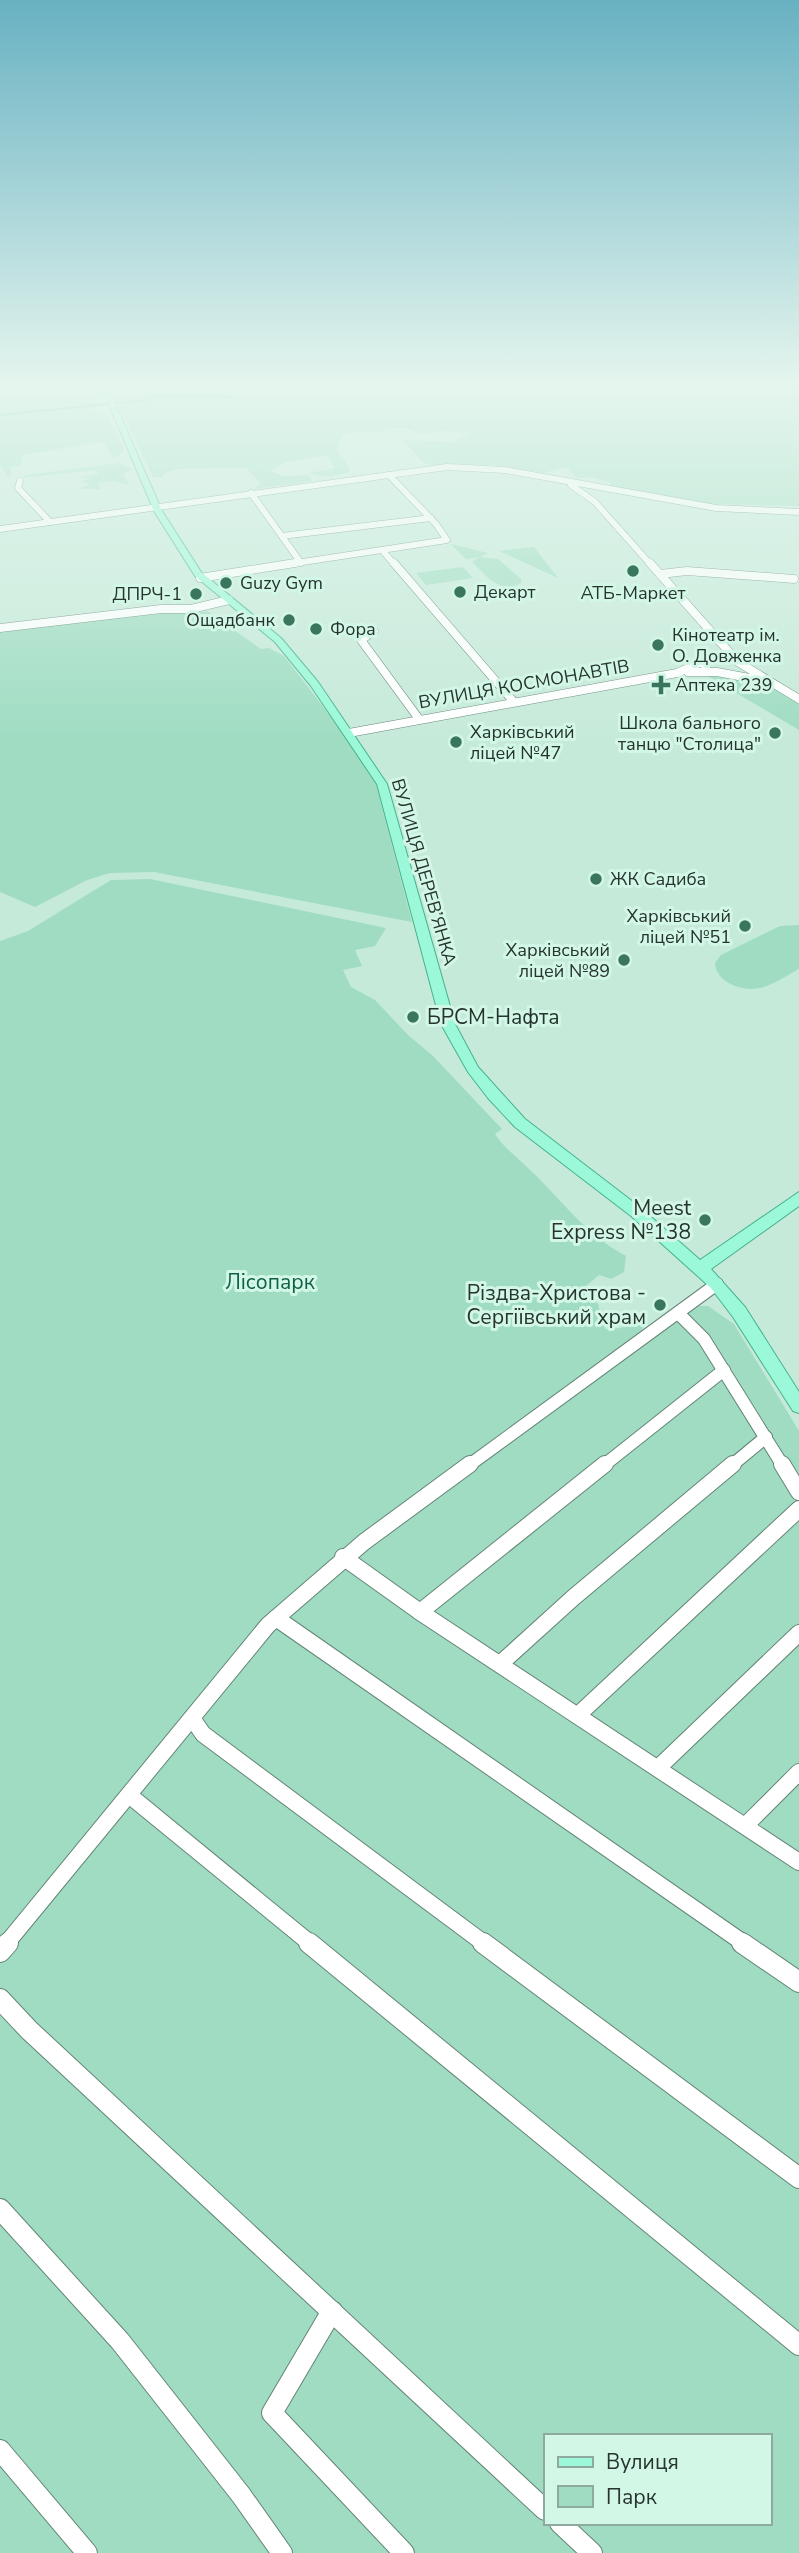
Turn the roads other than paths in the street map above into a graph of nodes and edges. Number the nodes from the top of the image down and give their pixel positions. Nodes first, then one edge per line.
1 (31, 502) edge
2 (154, 502) edge
3 (189, 502) edge
4 (258, 502) edge
5 (416, 502) edge
6 (596, 502) edge
7 (680, 502) edge
8 (156, 507) junction
9 (799, 512) edge
10 (431, 518) junction
11 (50, 522) junction
12 (0, 528) edge
13 (282, 536) junction
14 (382, 550) junction
15 (301, 563) junction
16 (660, 574) junction
17 (200, 578) junction
18 (794, 579) dead end
19 (229, 600) junction
20 (0, 628) edge
21 (374, 631) dead end
22 (719, 641) junction
23 (705, 660) junction
24 (738, 662) junction
25 (677, 673) junction
26 (720, 673) junction
27 (772, 684) junction
28 (799, 699) edge
29 (513, 701) junction
30 (419, 719) junction
31 (349, 733) junction
32 (799, 1198) edge
33 (701, 1268) junction
34 (717, 1284) junction
35 (678, 1313) junction
36 (724, 1370) junction
37 (799, 1406) edge
38 (766, 1437) junction
39 (799, 1492) edge
40 (799, 1509) edge
41 (343, 1558) junction
42 (420, 1612) junction
43 (276, 1618) junction
44 (799, 1633) edge
45 (500, 1664) junction
46 (578, 1715) junction
47 (192, 1718) junction
48 (658, 1768) junction
49 (799, 1772) edge
50 (129, 1795) junction
51 (746, 1825) junction
52 (799, 1862) edge
53 (0, 1952) edge
54 (799, 1982) edge
55 (0, 1999) edge
56 (799, 2178) edge
57 (0, 2209) edge
58 (332, 2312) junction
59 (799, 2345) edge
60 (0, 2450) edge
61 (544, 2509) edge
62 (562, 2525) edge
63 (87, 2553) edge
64 (282, 2553) edge
65 (404, 2553) edge
66 (592, 2553) edge

1 - 11 street
2 - 8 main road, ВУЛИЦЯ ДЕРЕВ’ЯНКА
3 - 8 street
4 - 13 street
5 - 10 street
6 - 16 street
7 - 9 street
8 - 11 street
8 - 17 main road, ВУЛИЦЯ ДЕРЕВ’ЯНКА
10 - 13 street
10 - 14 street
11 - 12 street
13 - 15 street
14 - 15 street
14 - 29 street
15 - 17 street
16 - 18 street
16 - 22 street
17 - 19 main road, ВУЛИЦЯ ДЕРЕВ’ЯНКА
19 - 20 street
19 - 31 main road, ВУЛИЦЯ ДЕРЕВ’ЯНКА
21 - 30 street
22 - 23 street
22 - 24 street
23 - 24 street
23 - 25 street, ВУЛИЦЯ КОСМОНАВТІВ
23 - 26 street
24 - 26 street
24 - 27 street
25 - 26 street
25 - 29 street, ВУЛИЦЯ КОСМОНАВТІВ
26 - 27 street
27 - 28 street
29 - 30 street, ВУЛИЦЯ КОСМОНАВТІВ
30 - 31 street, ВУЛИЦЯ КОСМОНАВТІВ
31 - 33 main road, ВУЛИЦЯ ДЕРЕВ’ЯНКА
32 - 33 main road
33 - 34 main road, ВУЛИЦЯ ДЕРЕВ’ЯНКА
34 - 35 street
34 - 37 main road, ВУЛИЦЯ ДЕРЕВ’ЯНКА
35 - 36 street
35 - 41 street
36 - 38 street
36 - 42 street
38 - 39 street
38 - 45 street
40 - 46 street
41 - 42 street
41 - 43 street
42 - 45 street
43 - 47 street
43 - 54 street
44 - 48 street
45 - 46 street
46 - 48 street
47 - 50 street
47 - 56 street
48 - 51 street
49 - 51 street
50 - 53 street
50 - 59 street
51 - 52 street
55 - 58 street
57 - 64 street
58 - 61 street
58 - 65 street
60 - 63 street
62 - 66 street

